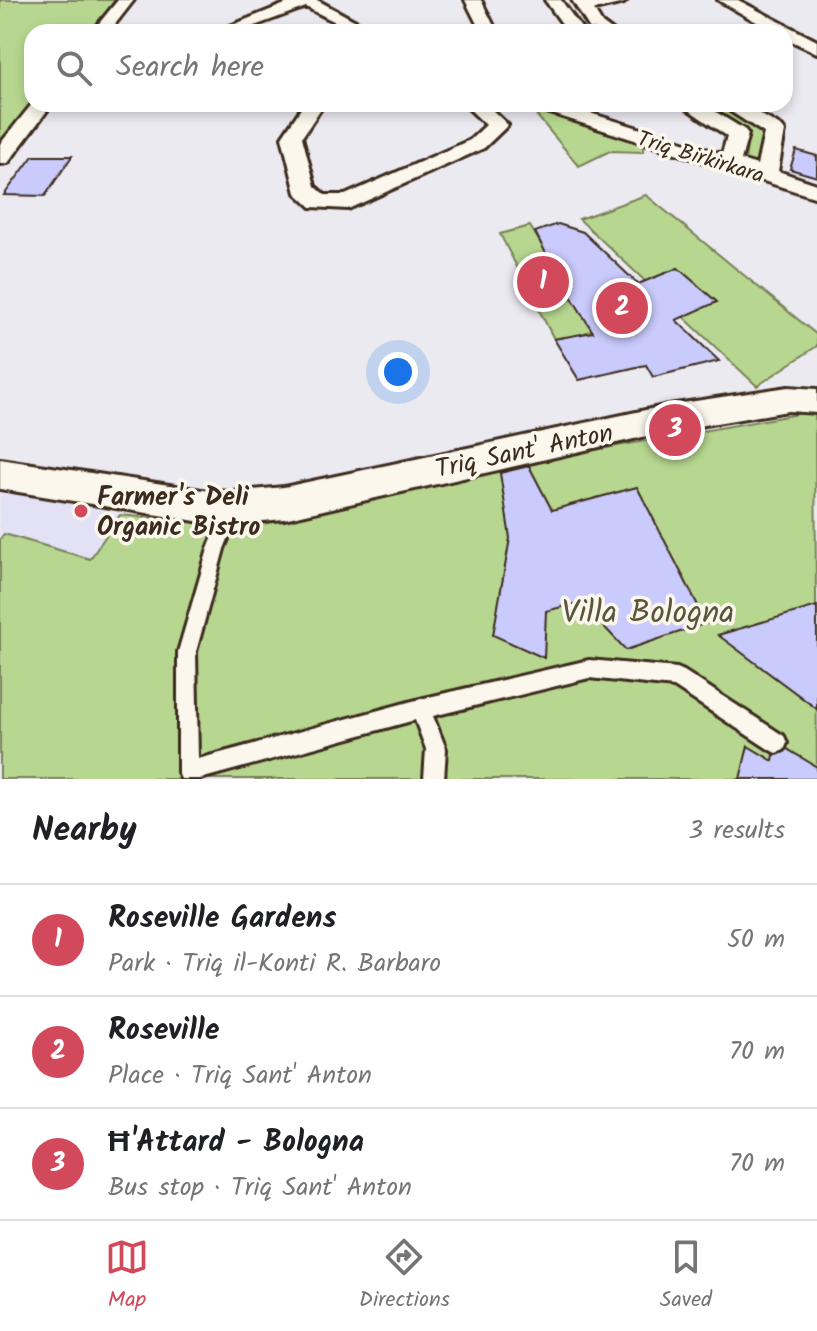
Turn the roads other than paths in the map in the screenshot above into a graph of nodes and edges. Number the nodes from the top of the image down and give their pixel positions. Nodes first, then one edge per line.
1 (126, 0) edge
2 (473, 0) edge
3 (553, 0) edge
4 (619, 0) edge
5 (726, 0) edge
6 (306, 1) edge
7 (582, 3) edge
8 (106, 24) edge
9 (244, 24) edge
10 (351, 24) edge
11 (485, 24) edge
12 (570, 24) edge
13 (595, 24) edge
14 (772, 24) edge
15 (793, 35) edge
16 (817, 48) edge
17 (36, 112) edge
18 (309, 112) edge
19 (483, 112) edge
20 (567, 112) edge
21 (703, 112) edge
22 (743, 112) edge
23 (0, 158) edge
24 (729, 165) junction
25 (766, 176) junction
26 (817, 191) edge
27 (817, 401) edge
28 (0, 474) edge
29 (232, 508) junction
30 (420, 709) junction
31 (777, 743) dead end
32 (434, 779) edge

1 - 8 street
2 - 11 street
3 - 12 street
4 - 7 street
5 - 14 street
6 - 9 street
6 - 10 street
7 - 13 street
15 - 16 street
17 - 23 street
18 - 19 street
20 - 24 street, Triq Birkirkara
21 - 24 street
22 - 25 street
24 - 25 street, Triq Birkirkara
25 - 26 street, Triq Birkirkara
27 - 29 street, Triq Sant' Anton
28 - 29 street, Triq Sant' Anton
29 - 30 lane
30 - 31 lane
30 - 32 lane

